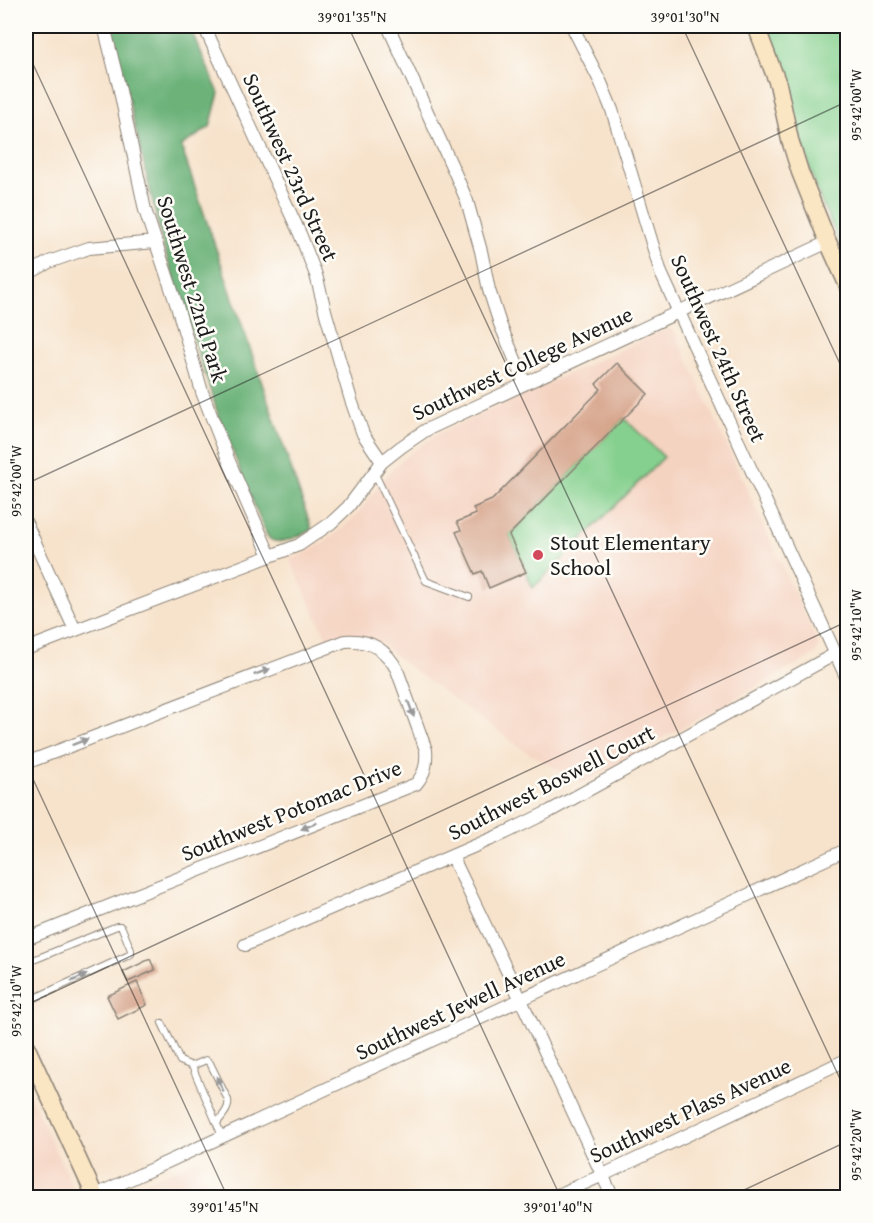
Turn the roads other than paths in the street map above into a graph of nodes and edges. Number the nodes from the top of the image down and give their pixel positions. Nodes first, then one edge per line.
1 (104, 26) edge
2 (204, 26) edge
3 (388, 26) edge
4 (572, 26) edge
5 (756, 26) edge
6 (155, 242) junction
7 (828, 242) junction
8 (26, 274) edge
9 (848, 286) edge
10 (678, 313) junction
11 (525, 383) junction
12 (382, 462) junction
13 (374, 473) junction
14 (26, 523) edge
15 (270, 556) junction
16 (469, 597) dead end
17 (75, 630) junction
18 (26, 649) edge
19 (835, 654) junction
20 (848, 681) edge
21 (26, 763) edge
22 (848, 849) edge
23 (452, 856) junction
24 (26, 939) edge
25 (245, 945) dead end
26 (26, 963) edge
27 (521, 1000) junction
28 (26, 1002) edge
29 (162, 1023) dead end
30 (26, 1046) edge
31 (848, 1059) edge
32 (192, 1066) junction
33 (216, 1123) junction
34 (222, 1136) junction
35 (603, 1175) junction
36 (93, 1196) edge
37 (551, 1197) edge
38 (613, 1197) edge

1 - 6 street, Southwest 22nd Park
2 - 12 street, Southwest 23rd Street
3 - 11 street
4 - 10 street, Southwest 24th Street
5 - 7 street
6 - 8 street
6 - 15 street, Southwest 22nd Park
7 - 9 street
7 - 10 street, Southwest College Avenue
10 - 11 street, Southwest College Avenue
10 - 19 street, Southwest 24th Street
11 - 12 street, Southwest College Avenue
12 - 13 street, Southwest College Avenue
13 - 15 street, Southwest College Avenue
13 - 16 lane
14 - 17 street
15 - 17 street, Southwest College Avenue
17 - 18 street, Southwest College Avenue
19 - 20 street, Southwest 24th Street
19 - 23 street, Southwest Boswell Court
21 -> 24 street, Southwest Potomac Drive
22 - 27 street, Southwest Jewell Avenue
23 - 25 street, Southwest Boswell Court
23 - 27 street
28 -> 26 lane
27 - 34 street, Southwest Jewell Avenue
27 - 35 street
29 - 32 lane
30 - 36 street
31 - 35 street, Southwest Plass Avenue
32 - 33 lane
33 -> 32 lane
33 - 34 lane
34 - 36 street, Southwest Jewell Avenue
35 - 37 street, Southwest Plass Avenue
35 - 38 street

